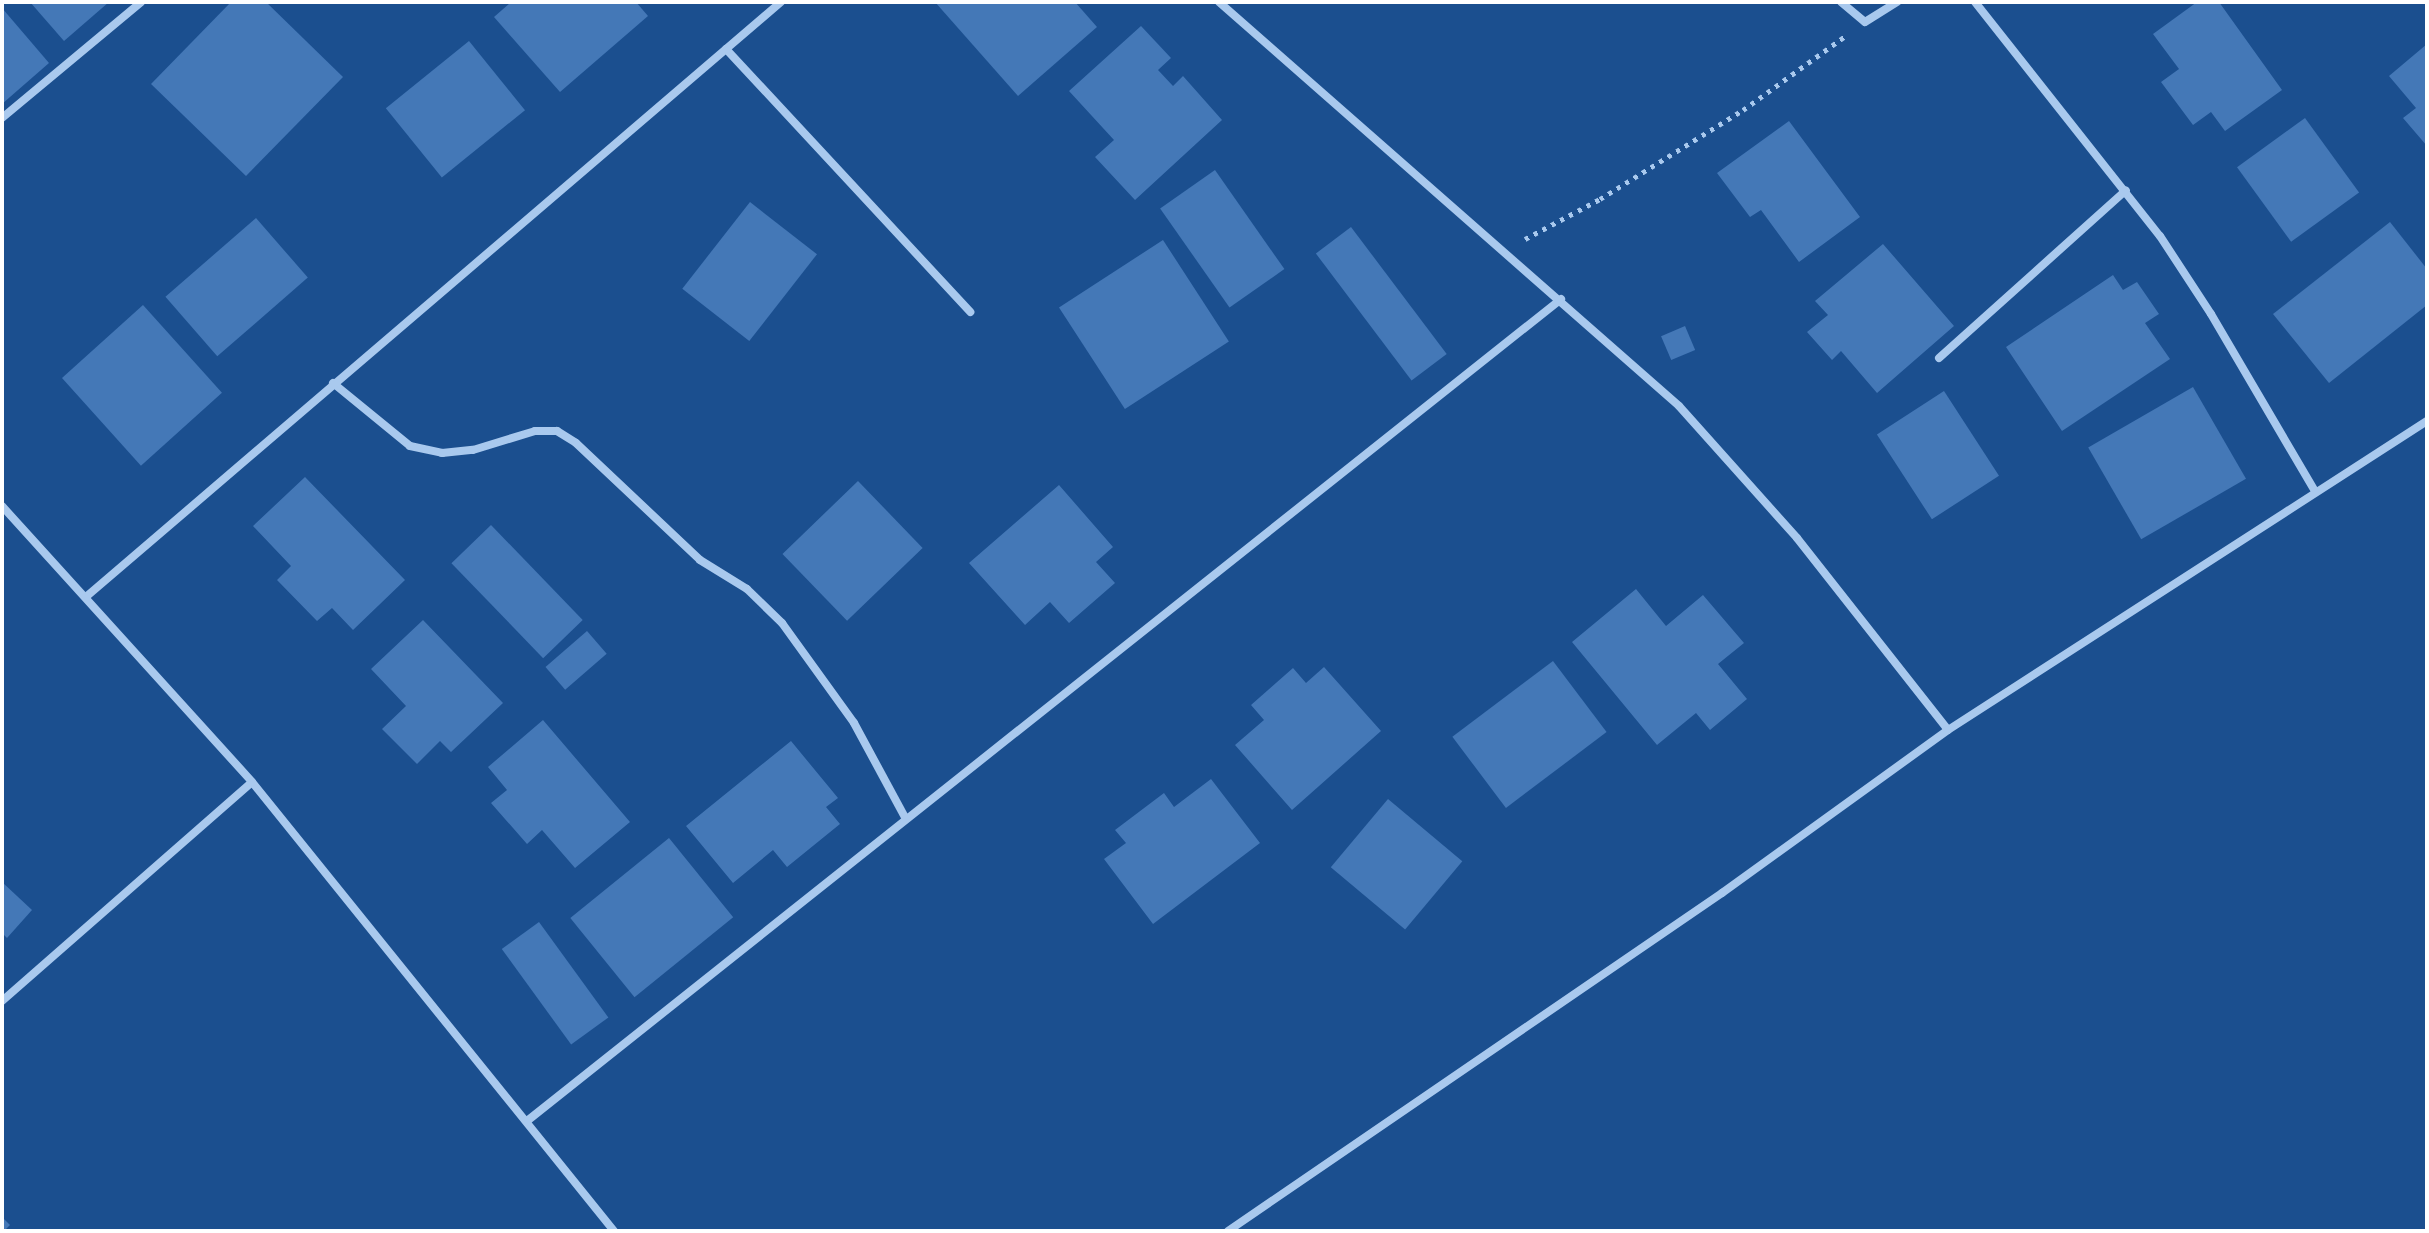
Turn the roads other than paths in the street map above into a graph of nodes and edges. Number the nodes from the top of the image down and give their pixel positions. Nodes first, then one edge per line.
1 (141, 2) edge
2 (781, 2) edge
3 (1219, 2) edge
4 (1841, 2) edge
5 (1897, 2) edge
6 (1975, 2) edge
7 (726, 49) junction
8 (2, 118) edge
9 (2126, 190) junction
10 (1561, 299) junction
11 (970, 312) dead end
12 (1939, 358) dead end
13 (333, 383) junction
14 (2427, 421) edge
15 (2315, 491) junction
16 (2, 506) edge
17 (87, 596) junction
18 (1948, 730) junction
19 (252, 782) junction
20 (906, 819) junction
21 (4, 994) edge
22 (527, 1121) junction
23 (614, 1231) edge
24 (1228, 1231) edge

1 - 8 street
2 - 7 street
3 - 10 street
4 - 5 street
6 - 9 street
7 - 11 street
7 - 13 street
9 - 12 street
9 - 15 street
10 - 18 street
10 - 20 street
13 - 17 street
13 - 20 street
14 - 15 street
15 - 18 street
16 - 17 street
17 - 19 street
18 - 24 street
19 - 21 street
19 - 22 street
20 - 22 street
22 - 23 street

